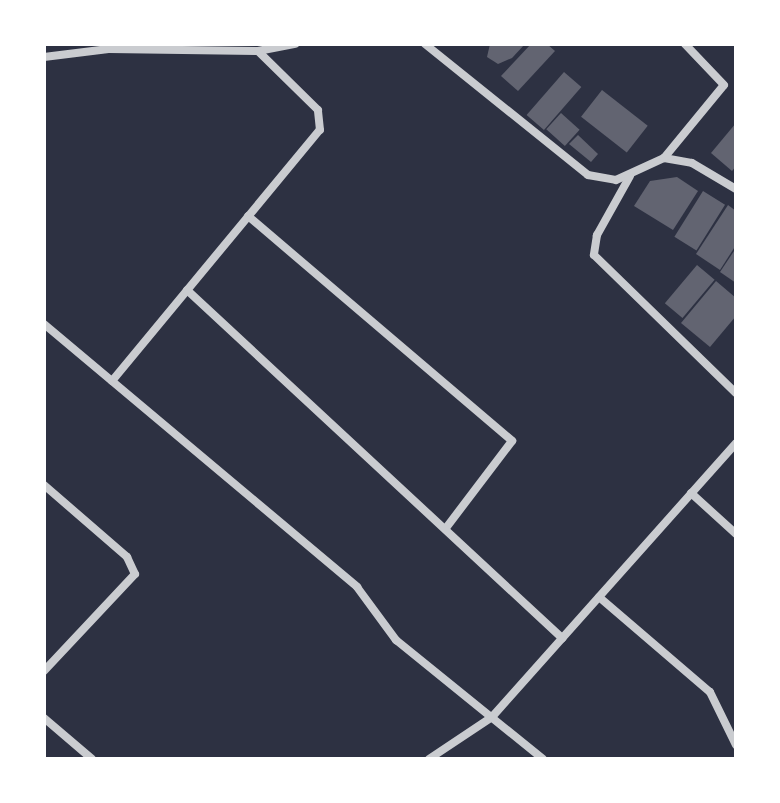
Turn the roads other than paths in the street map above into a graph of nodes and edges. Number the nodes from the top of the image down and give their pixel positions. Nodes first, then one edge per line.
1 (293, 44) edge
2 (425, 44) edge
3 (685, 44) edge
4 (107, 46) edge
5 (258, 51) junction
6 (44, 57) edge
7 (664, 158) junction
8 (630, 176) junction
9 (736, 189) edge
10 (248, 216) junction
11 (187, 290) junction
12 (44, 324) edge
13 (112, 381) junction
14 (736, 393) edge
15 (736, 443) edge
16 (44, 485) edge
17 (691, 493) junction
18 (446, 528) junction
19 (736, 534) edge
20 (599, 597) junction
21 (562, 638) junction
22 (44, 671) edge
23 (492, 717) junction
24 (44, 718) edge
25 (736, 745) edge
26 (92, 759) edge
27 (429, 759) edge
28 (543, 759) edge

1 - 5 street
2 - 8 street
3 - 7 street
4 - 5 street
4 - 6 street
5 - 10 street
7 - 8 street
7 - 9 street
8 - 14 street
10 - 11 street
10 - 18 street
11 - 13 street
11 - 18 street
12 - 13 street
13 - 23 street
15 - 17 street
16 - 22 street
17 - 19 street
17 - 20 street
18 - 21 street
20 - 21 street
20 - 25 street
21 - 23 street
23 - 27 street
23 - 28 street
24 - 26 street

